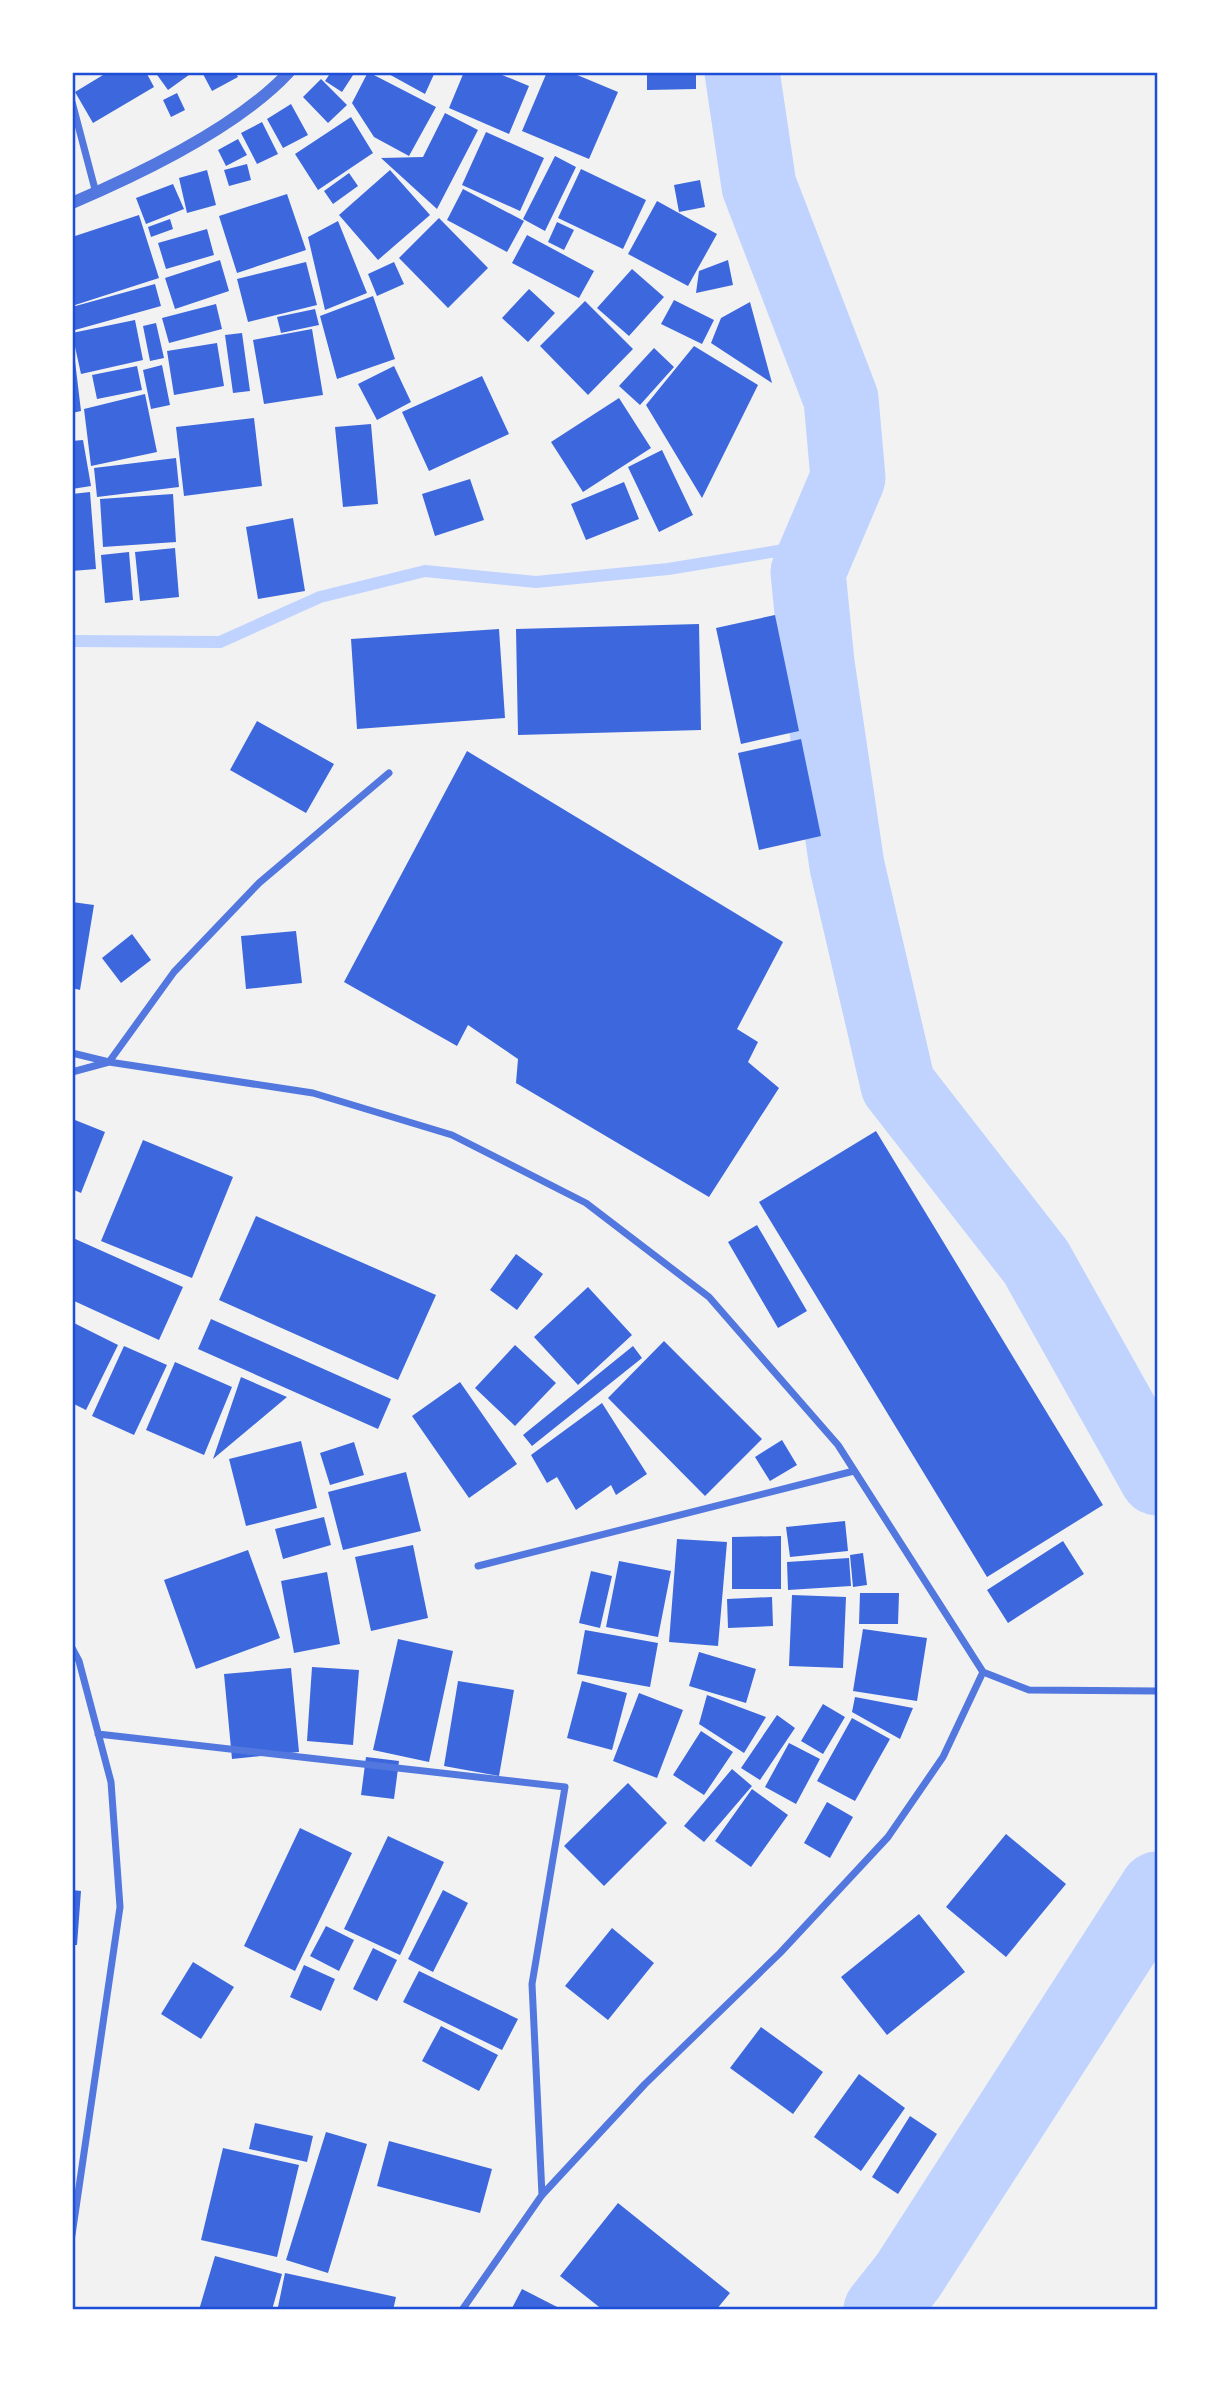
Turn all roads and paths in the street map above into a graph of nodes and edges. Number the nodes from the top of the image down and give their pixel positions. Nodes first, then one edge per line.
1 (289, 72) edge
2 (72, 102) edge
3 (96, 193) junction
4 (72, 202) edge
5 (388, 773) dead end
6 (72, 1053) edge
7 (110, 1062) junction
8 (72, 1072) edge
9 (854, 1471) junction
10 (478, 1566) dead end
11 (72, 1648) edge
12 (983, 1672) junction
13 (1157, 1691) edge
14 (98, 1734) junction
15 (542, 2195) junction
16 (72, 2235) edge
17 (462, 2310) edge

1 - 3 street
2 - 3 street
3 - 4 street
5 - 7 street
6 - 7 street
7 - 8 street
7 - 9 street
9 - 10 street
9 - 12 street
11 - 14 street
12 - 13 street
12 - 15 street
14 - 15 street
14 - 16 street
15 - 17 street

